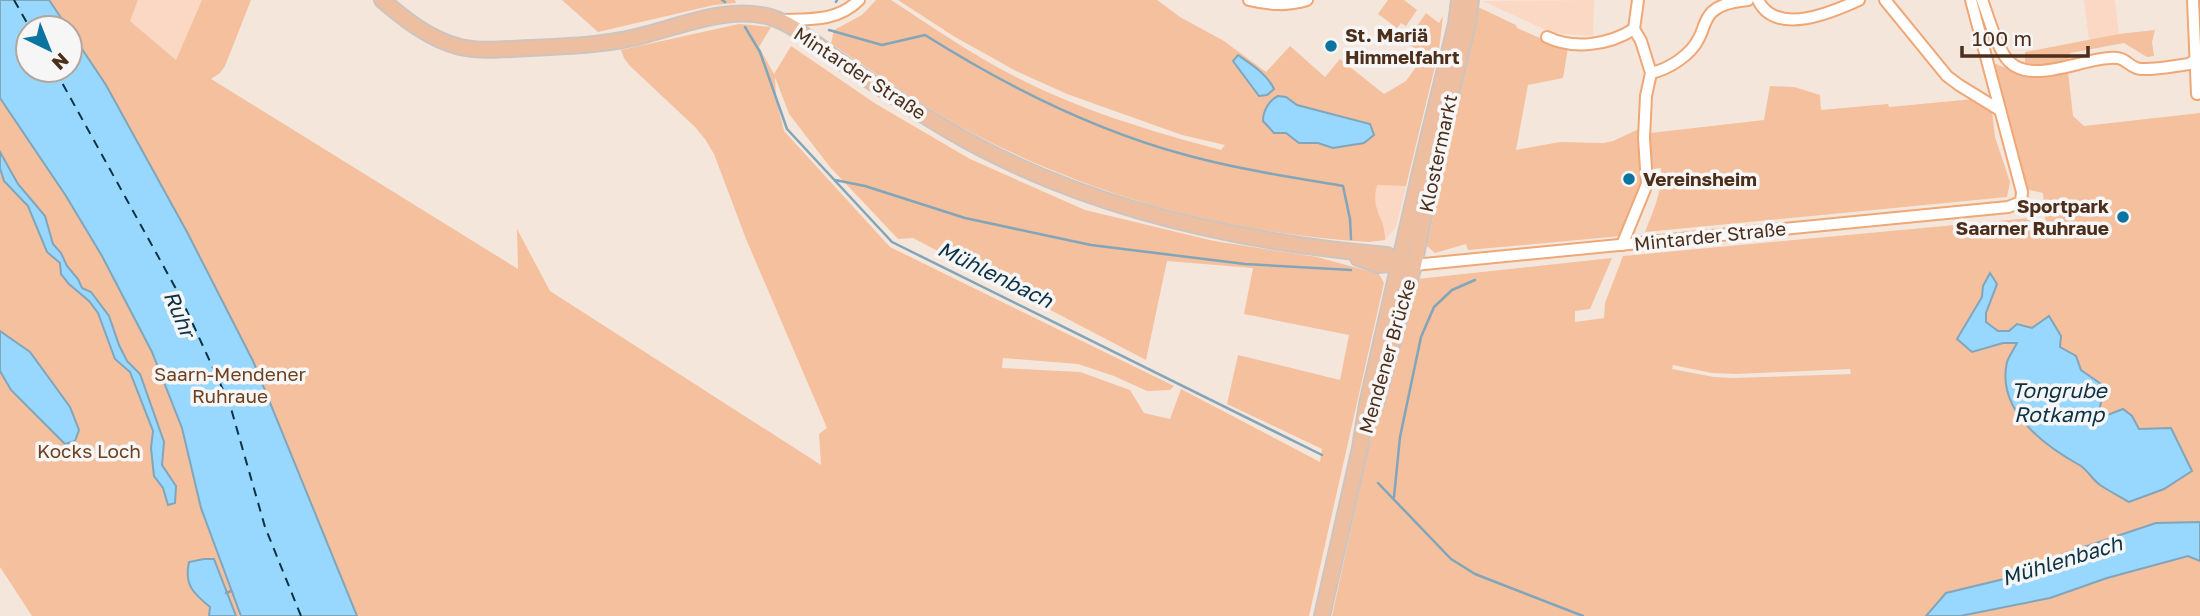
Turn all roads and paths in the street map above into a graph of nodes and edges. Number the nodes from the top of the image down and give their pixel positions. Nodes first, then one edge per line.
1 (382, 0) edge
2 (859, 0) edge
3 (1249, 0) edge
4 (1307, 0) edge
5 (1459, 0) edge
6 (1471, 0) edge
7 (1638, 0) edge
8 (1748, 0) edge
9 (1758, 0) edge
10 (1885, 0) edge
11 (1971, 0) edge
12 (1982, 0) edge
13 (2193, 0) edge
14 (1853, 1) edge
15 (818, 19) junction
16 (780, 20) junction
17 (1634, 29) junction
18 (803, 35) junction
19 (1547, 37) dead end
20 (2197, 65) edge
21 (1650, 73) junction
22 (2200, 93) edge
23 (1998, 109) junction
24 (1622, 245) junction
25 (1399, 263) junction
26 (1415, 265) junction
27 (1360, 448) junction
28 (1322, 616) edge

1 - 16 main road, Mintarder Straße
2 - 15 street
3 - 4 street
5 - 25 main road, Klostermarkt
6 - 26 main road, Klostermarkt
7 - 17 street
8 - 21 street
9 - 14 street
10 - 23 street
11 - 23 street
12 - 20 street
13 - 20 street
15 - 16 street
15 - 18 street
16 - 18 main road, Mintarder Straße
17 - 19 street
17 - 21 street
18 - 25 main road, Mintarder Straße
20 - 22 street
21 - 24 street
23 - 24 street, Mintarder Straße
24 - 26 street, Mintarder Straße
25 - 26 main road, Mintarder Straße
25 - 27 main road, Mendener Brücke
26 - 27 main road, Mendener Brücke
27 - 28 main road, Mendener Brücke

